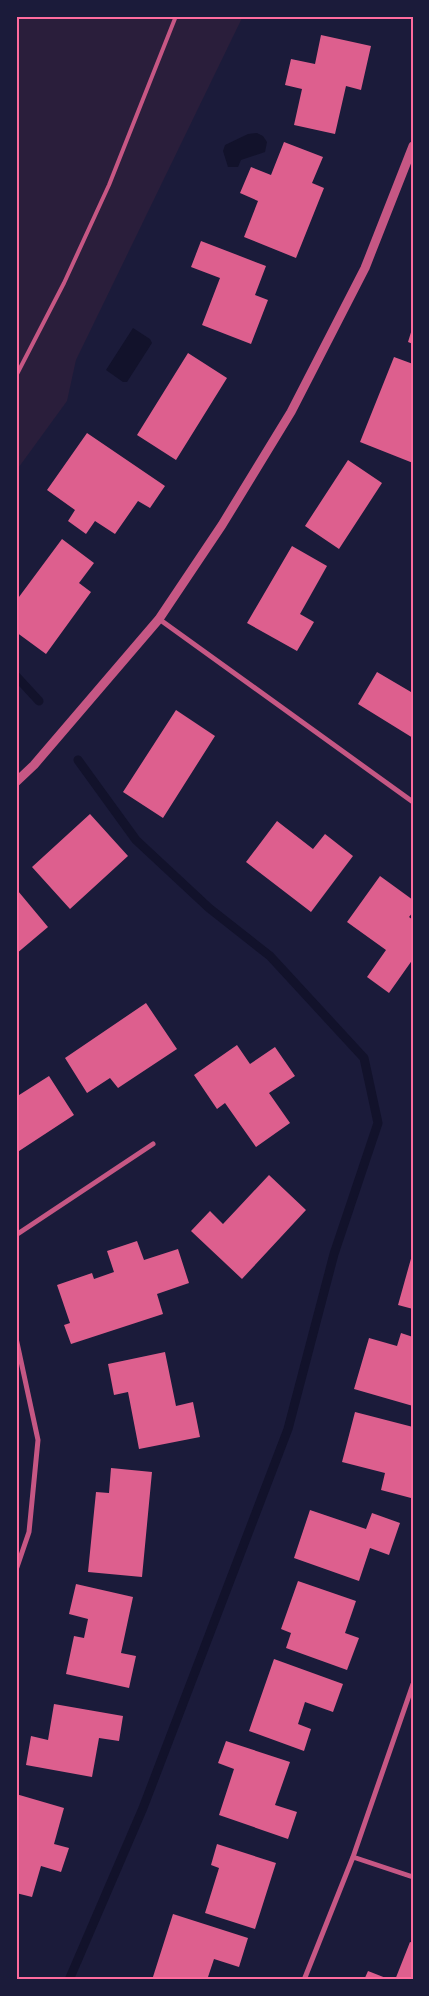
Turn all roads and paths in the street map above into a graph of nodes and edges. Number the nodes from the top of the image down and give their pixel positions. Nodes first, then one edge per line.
1 (176, 16) edge
2 (413, 146) edge
3 (16, 376) edge
4 (159, 619) junction
5 (16, 782) edge
6 (413, 802) edge
7 (153, 1144) dead end
8 (16, 1235) edge
9 (16, 1338) edge
10 (16, 1570) edge
11 (413, 1684) edge
12 (352, 1857) junction
13 (413, 1877) edge
14 (304, 1980) edge

1 - 3 lane
2 - 4 street
4 - 5 street
4 - 6 street
7 - 8 street
9 - 10 street
11 - 12 street
12 - 13 street
12 - 14 street

